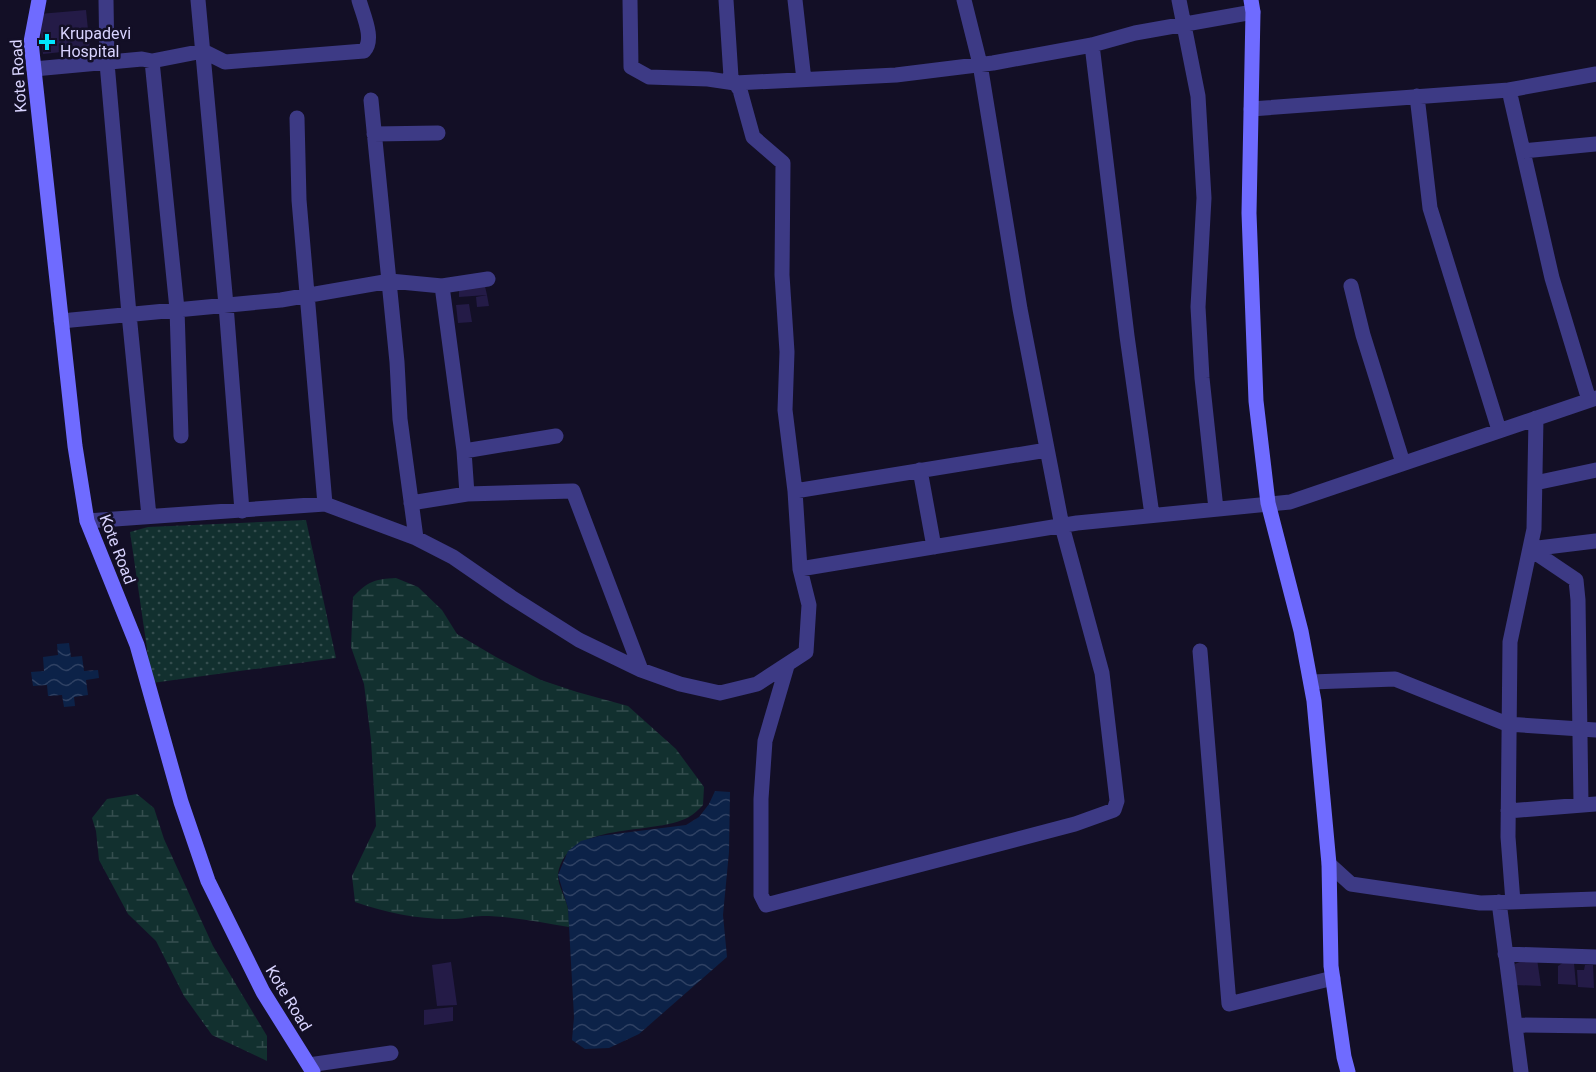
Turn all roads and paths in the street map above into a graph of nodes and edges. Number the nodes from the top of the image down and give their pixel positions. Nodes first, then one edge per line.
1 (39, 0) edge
2 (106, 0) edge
3 (198, 0) edge
4 (359, 0) edge
5 (630, 0) edge
6 (726, 0) edge
7 (795, 0) edge
8 (964, 0) edge
9 (1179, 0) edge
10 (1252, 6) edge
11 (1184, 23) junction
12 (1092, 45) junction
13 (203, 51) junction
14 (152, 61) junction
15 (107, 63) junction
16 (980, 64) junction
17 (34, 69) junction
18 (1596, 74) edge
19 (804, 80) junction
20 (735, 83) junction
21 (1509, 90) junction
22 (1417, 96) junction
23 (371, 100) dead end
24 (1251, 109) junction
25 (297, 118) dead end
26 (438, 133) dead end
27 (374, 134) junction
28 (1596, 144) edge
29 (1523, 151) junction
30 (488, 279) dead end
31 (390, 281) junction
32 (442, 286) junction
33 (1351, 286) dead end
34 (306, 296) junction
35 (226, 305) junction
36 (177, 309) junction
37 (129, 314) junction
38 (61, 321) junction
39 (1592, 399) edge
40 (1536, 418) junction
41 (1499, 430) junction
42 (181, 436) dead end
43 (556, 436) dead end
44 (1047, 450) junction
45 (464, 451) junction
46 (1403, 463) junction
47 (920, 470) junction
48 (1596, 470) edge
49 (1535, 483) junction
50 (795, 491) junction
51 (467, 494) junction
52 (411, 503) junction
53 (1268, 503) junction
54 (325, 504) junction
55 (1216, 509) junction
56 (242, 511) junction
57 (149, 516) junction
58 (1152, 516) junction
59 (87, 521) junction
60 (1062, 526) junction
61 (416, 538) junction
62 (1596, 541) edge
63 (934, 547) junction
64 (1530, 549) junction
65 (800, 569) junction
66 (1200, 651) dead end
67 (787, 666) junction
68 (641, 670) junction
69 (1311, 682) junction
70 (1509, 724) junction
71 (1579, 729) junction
72 (1596, 730) edge
73 (1589, 804) edge
74 (1508, 811) junction
75 (1329, 864) junction
76 (1596, 899) edge
77 (1506, 902) junction
78 (1505, 954) junction
79 (1596, 957) edge
80 (1333, 978) junction
81 (1515, 1025) junction
82 (1596, 1026) edge
83 (391, 1053) dead end
84 (311, 1069) edge
85 (1348, 1072) edge
86 (1521, 1072) edge

1 - 17 street, Kote Road
2 - 15 street
3 - 13 street
4 - 13 street
5 - 20 street
6 - 20 street
7 - 19 street
8 - 16 street
9 - 11 street
10 - 11 street
10 - 24 street
11 - 12 street
11 - 55 street
12 - 16 street
12 - 58 street
13 - 14 street
13 - 35 street
14 - 15 street
14 - 36 street
15 - 17 street
15 - 37 street
16 - 19 street
16 - 44 street
17 - 38 street, Kote Road
18 - 21 street
19 - 20 street
20 - 50 street
21 - 22 street
21 - 29 street
22 - 24 street
22 - 41 street
23 - 27 street
24 - 53 street
25 - 34 street
26 - 27 street
27 - 31 street
28 - 29 street
29 - 39 street
30 - 32 street
31 - 32 street
31 - 34 street
31 - 52 street
32 - 45 street
33 - 46 street
34 - 35 street
34 - 54 street
35 - 36 street
35 - 56 street
36 - 37 street
36 - 42 street
37 - 38 street
37 - 57 street
38 - 59 street, Kote Road
39 - 40 street
40 - 41 street
40 - 49 street
41 - 46 street
43 - 45 street
44 - 47 street
44 - 60 street
45 - 51 street
46 - 53 street
47 - 50 street
47 - 63 street
48 - 49 street
49 - 64 street
50 - 65 street
51 - 52 street
51 - 68 street
52 - 61 street
53 - 55 street
53 - 69 street
54 - 56 street
54 - 61 street
55 - 58 street
56 - 57 street
57 - 59 street
58 - 60 street
59 - 84 street, Kote Road
60 - 63 street
60 - 67 street
61 - 68 street
62 - 64 street
63 - 65 street
64 - 70 street
64 - 71 street
65 - 67 street
66 - 80 street
67 - 68 street
69 - 70 street
69 - 75 street
70 - 71 street
70 - 74 street
71 - 72 street
71 - 73 street
73 - 74 street
74 - 77 street
75 - 77 street
75 - 80 street
76 - 77 street
77 - 78 street
78 - 79 street
78 - 81 street
80 - 85 street
81 - 82 street
81 - 86 street
83 - 84 street

